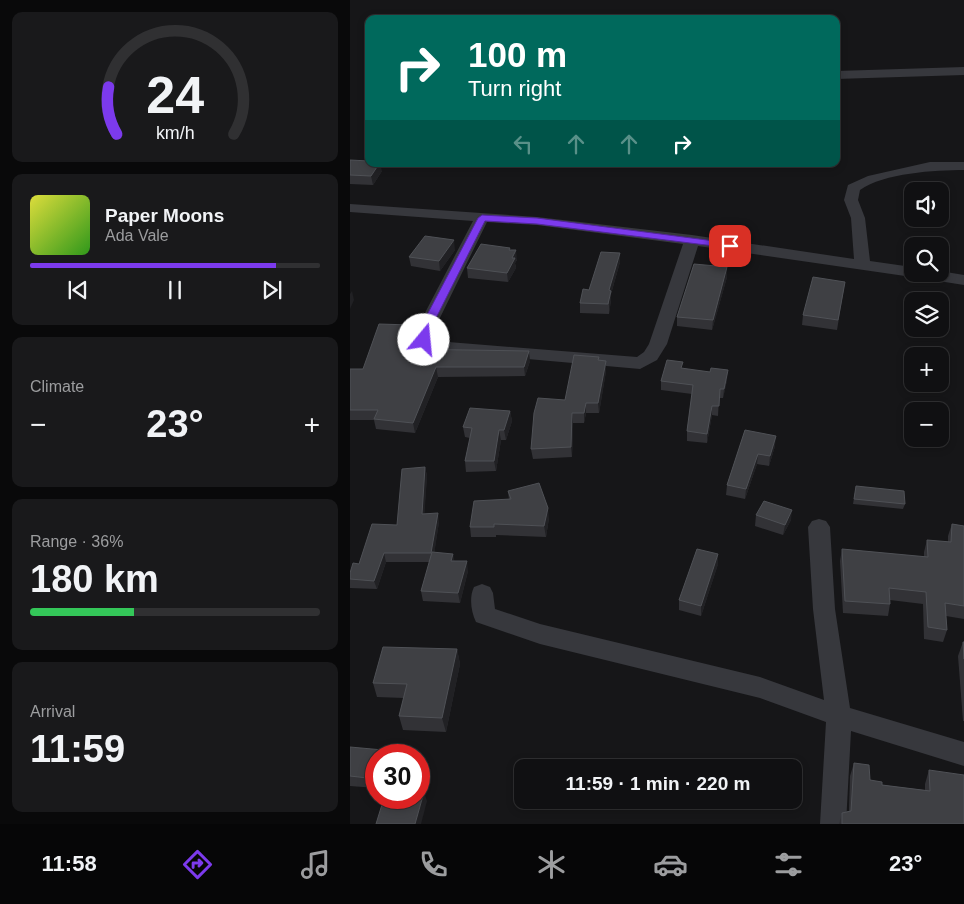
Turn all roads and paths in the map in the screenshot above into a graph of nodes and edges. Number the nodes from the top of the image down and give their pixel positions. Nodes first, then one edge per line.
1 (964, 71) edge
2 (840, 75) edge
3 (964, 166) edge
4 (350, 208) edge
5 (482, 218) junction
6 (692, 240) junction
7 (862, 264) junction
8 (904, 271) edge
9 (949, 278) edge
10 (964, 280) edge
11 (819, 528) dead end
12 (482, 593) dead end
13 (839, 716) junction
14 (964, 754) edge
15 (833, 824) edge

1 - 2 street
3 - 7 street
4 - 5 street
5 - 6 street
5 - 6 street
6 - 7 street
7 - 8 street
9 - 10 street
11 - 13 street
12 - 13 street
13 - 14 street
13 - 15 street

